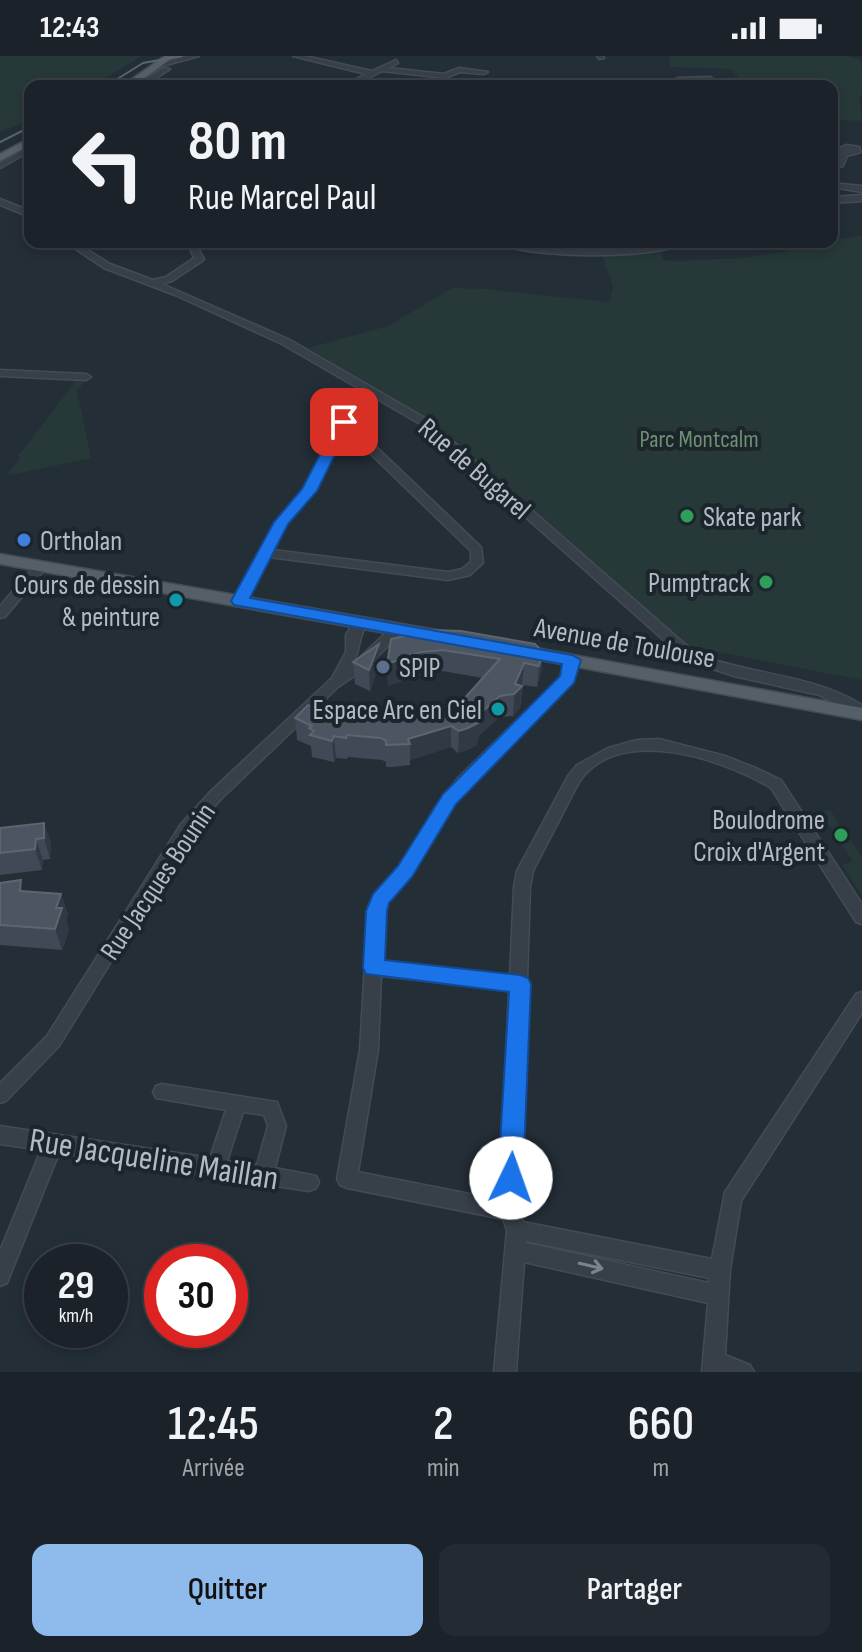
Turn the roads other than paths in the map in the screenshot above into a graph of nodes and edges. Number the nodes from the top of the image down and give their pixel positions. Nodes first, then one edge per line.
1 (171, 56) edge
2 (196, 56) edge
3 (296, 56) edge
4 (160, 60) edge
5 (396, 62) dead end
6 (380, 69) junction
7 (484, 72) dead end
8 (372, 73) junction
9 (125, 80) edge
10 (135, 80) edge
11 (144, 80) edge
12 (359, 80) edge
13 (24, 135) edge
14 (24, 144) edge
15 (0, 148) edge
16 (24, 152) edge
17 (844, 154) dead end
18 (0, 158) edge
19 (838, 165) edge
20 (0, 166) edge
21 (838, 186) edge
22 (862, 189) edge
23 (862, 198) edge
24 (838, 200) edge
25 (0, 202) edge
26 (24, 212) edge
27 (78, 248) edge
28 (196, 248) edge
29 (608, 248) edge
30 (658, 248) edge
31 (161, 280) junction
32 (0, 373) edge
33 (86, 377) dead end
34 (331, 400) dead end
35 (344, 422) junction
36 (266, 553) junction
37 (0, 559) edge
38 (41, 566) junction
39 (240, 601) junction
40 (0, 614) edge
41 (360, 623) junction
42 (398, 629) junction
43 (459, 640) edge
44 (353, 645) junction
45 (501, 647) edge
46 (375, 651) junction
47 (572, 660) junction
48 (333, 684) junction
49 (862, 713) edge
50 (862, 917) edge
51 (374, 968) junction
52 (520, 984) junction
53 (862, 999) edge
54 (162, 1092) dead end
55 (0, 1095) edge
56 (237, 1103) junction
57 (0, 1135) edge
58 (53, 1143) junction
59 (216, 1167) junction
60 (264, 1175) junction
61 (309, 1182) dead end
62 (509, 1211) junction
63 (516, 1240) junction
64 (720, 1270) junction
65 (0, 1276) edge
66 (718, 1295) junction
67 (713, 1367) edge
68 (505, 1372) edge
69 (743, 1372) edge

1 - 4 main road
2 - 4 street
3 - 8 street
4 - 9 main road
4 - 10 main road
4 - 11 street
5 - 6 street
6 - 7 street
6 - 8 street
8 - 12 street
13 - 15 main road
14 - 18 main road
16 - 20 street
17 - 19 street
21 - 22 street
23 - 24 street
25 - 26 street
27 - 31 street, Rue de Bugarel
28 - 31 street
29 - 30 street
31 - 49 street, Rue de Bugarel
32 - 33 street
34 - 35 street
35 - 36 street
35 - 36 street
36 - 39 street
37 - 38 main road
38 - 39 main road
38 - 40 street
39 - 41 main road
41 - 42 main road
41 - 44 street, Rue Jacques Bounin
42 - 43 main road
42 - 46 street, Rue Jacques Bounin
44 - 46 street
44 - 48 street, Rue Jacques Bounin
45 - 47 main road, Avenue de Toulouse
46 - 48 street, Rue Jacques Bounin
47 - 49 main road, Avenue de Toulouse
47 - 51 street
48 - 55 street, Rue Jacques Bounin
50 - 52 street
51 - 52 street
51 - 62 street
52 - 62 street
53 - 64 street
54 - 56 street
56 - 59 street
56 - 60 street
57 - 58 street, Rue Jacqueline Maillan
58 - 59 street, Rue Jacqueline Maillan
58 - 65 street
59 - 60 street, Rue Jacqueline Maillan
60 - 61 street, Rue Jacqueline Maillan
62 - 63 street
63 - 64 street
63 -> 66 street
63 - 68 street
64 - 66 street
66 - 67 street
67 - 69 street

